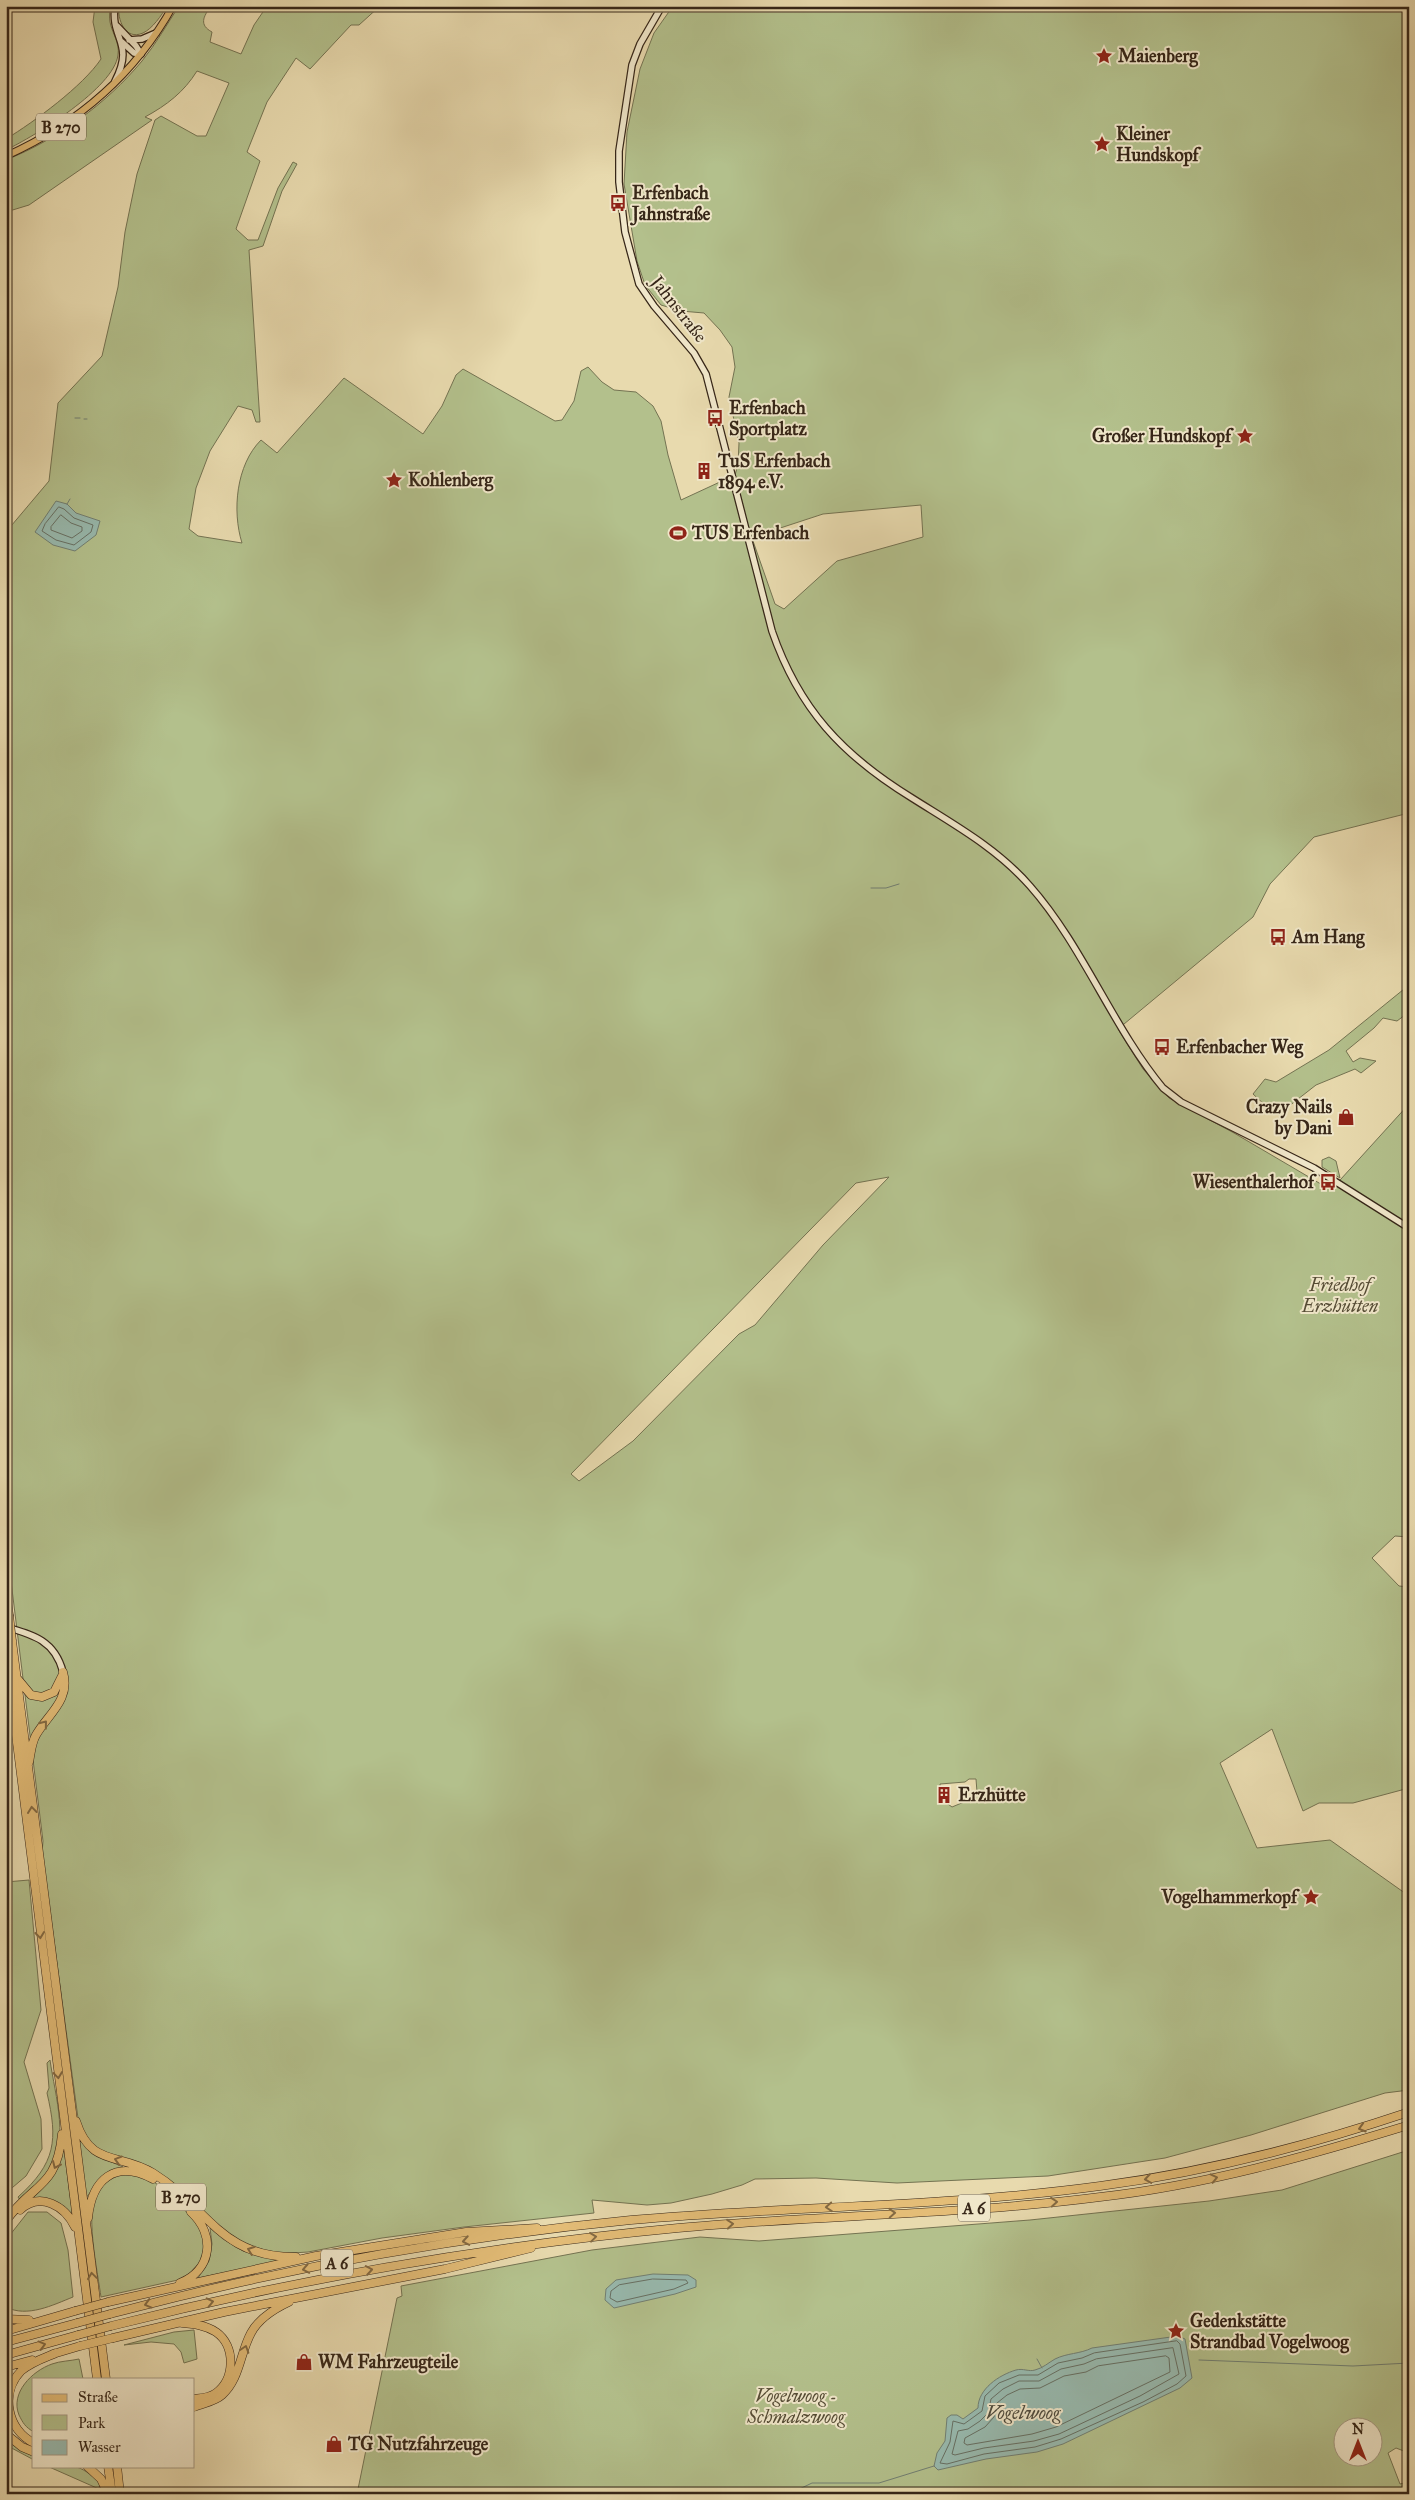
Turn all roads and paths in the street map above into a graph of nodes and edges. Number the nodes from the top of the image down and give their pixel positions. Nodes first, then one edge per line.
1 (115, 6) edge
2 (173, 6) edge
3 (662, 6) edge
4 (114, 20) junction
5 (158, 32) junction
6 (121, 40) junction
7 (129, 40) junction
8 (141, 54) junction
9 (112, 86) junction
10 (6, 156) edge
11 (1409, 1228) edge
12 (6, 1594) edge
13 (6, 1627) edge
14 (6, 1655) edge
15 (63, 1672) junction
16 (16, 1675) junction
17 (6, 1710) edge
18 (15, 1730) junction
19 (27, 1768) junction
20 (35, 1866) junction
21 (38, 1886) junction
22 (70, 2104) junction
23 (1409, 2112) edge
24 (63, 2117) junction
25 (1409, 2125) edge
26 (6, 2221) edge
27 (6, 2227) edge
28 (567, 2228) junction
29 (87, 2232) junction
30 (78, 2234) junction
31 (544, 2243) junction
32 (316, 2256) junction
33 (152, 2292) junction
34 (300, 2296) junction
35 (6, 2319) edge
36 (44, 2319) junction
37 (175, 2322) junction
38 (6, 2331) edge
39 (6, 2342) edge
40 (56, 2353) junction
41 (6, 2355) edge
42 (103, 2359) junction
43 (6, 2367) edge
44 (97, 2378) edge
45 (106, 2378) edge
46 (110, 2378) edge
47 (195, 2399) edge
48 (195, 2407) edge
49 (6, 2434) edge
50 (32, 2442) edge
51 (32, 2451) edge
52 (89, 2468) edge
53 (108, 2468) edge
54 (117, 2468) edge
55 (108, 2494) edge
56 (112, 2494) edge
57 (120, 2494) edge

1 - 4 street
2 - 5 main road, B 270
3 - 11 street, Jahnstraße
4 - 6 street
4 - 7 street
5 - 7 street
5 - 8 main road, B 270
6 - 8 street
6 - 9 street
7 - 8 street
8 - 9 main road, B 270
9 - 10 main road, B 270
12 - 16 highway, B 270, bridge
13 - 15 street
14 - 18 highway, B 270
15 - 16 highway
19 -> 15 highway
16 - 19 highway, B 270
17 - 18 highway
18 - 20 highway, B 270
20 -> 19 highway, B 270
20 - 21 highway, B 270
21 - 22 highway, B 270
21 -> 24 highway, B 270
22 - 29 highway, B 270
32 -> 22 highway, B 270
23 -> 28 highway, A 6
24 -> 26 highway
24 - 30 highway, B 270
31 -> 25 highway, A 6
27 - 30 highway, B 270
28 - 32 highway
28 -> 39 highway, A 6, bridge
29 - 33 highway
42 -> 29 highway, B 270
30 - 44 highway, B 270
31 - 34 highway, A 6
41 -> 31 highway, A 6, bridge
32 - 33 highway
33 - 36 highway, bridge
34 - 37 highway, A 6
48 -> 34 highway, A 6
35 - 36 highway
36 - 38 highway
37 - 40 highway, bridge
37 - 47 highway
40 - 43 highway
40 - 50 highway
42 - 45 highway, B 270
42 - 46 highway
49 - 51 highway
52 - 55 highway
53 - 56 highway
54 - 57 highway

